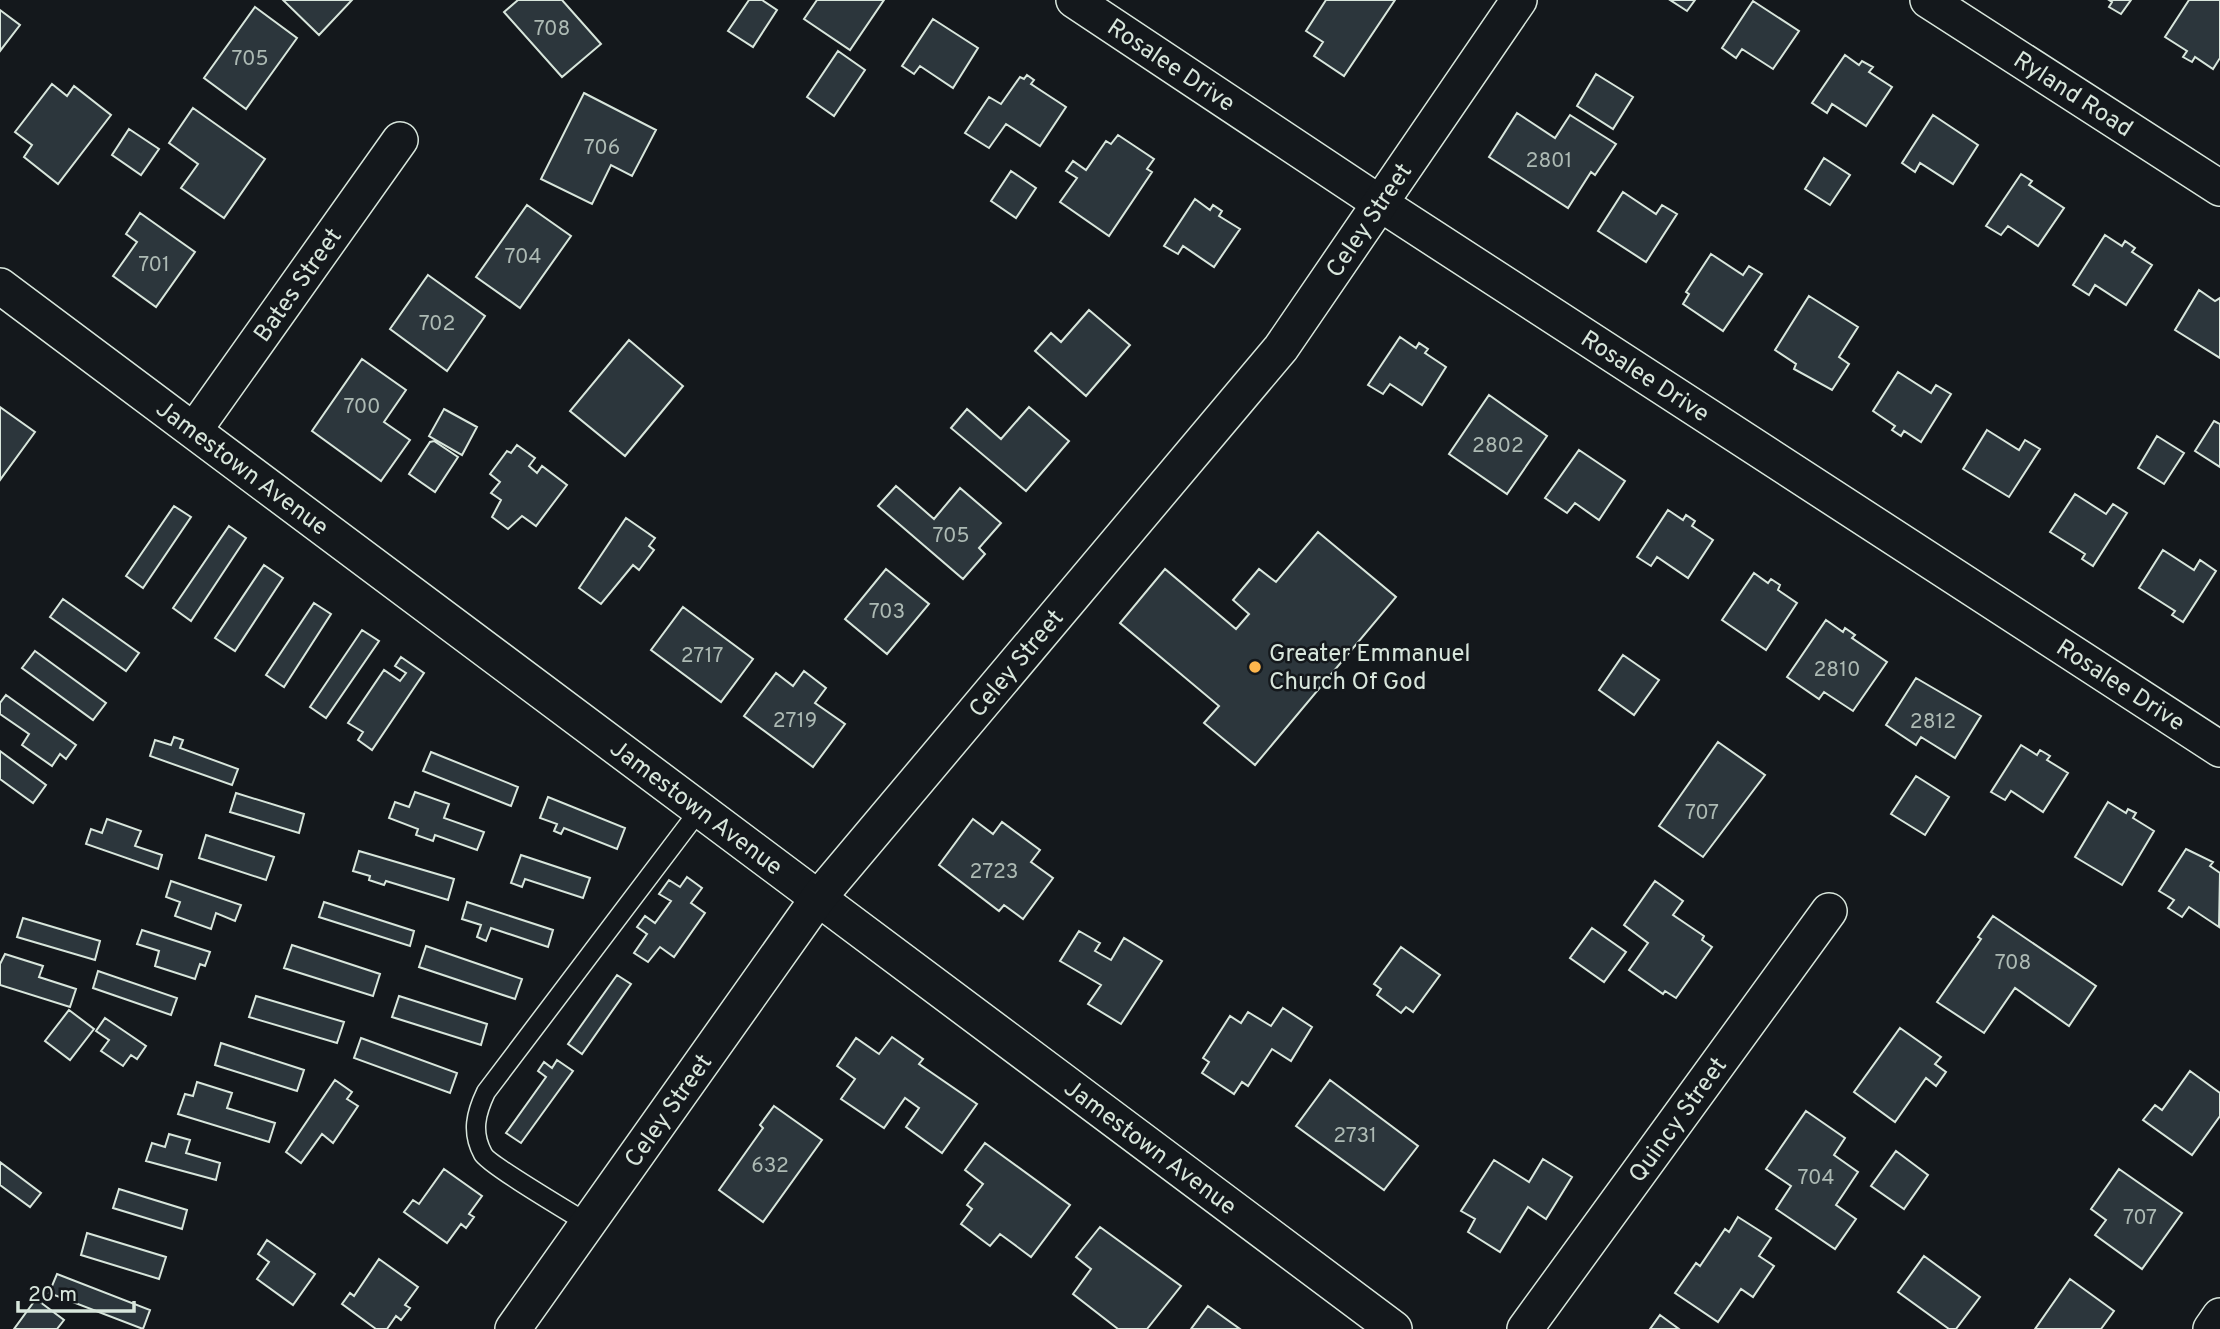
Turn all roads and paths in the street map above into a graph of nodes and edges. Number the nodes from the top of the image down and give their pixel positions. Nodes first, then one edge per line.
1 (1074, 0) edge
2 (1519, 0) edge
3 (1928, 0) edge
4 (400, 140) dead end
5 (2220, 188) edge
6 (1381, 204) junction
7 (0, 286) edge
8 (195, 429) junction
9 (2220, 749) edge
10 (701, 808) junction
11 (819, 897) junction
12 (1829, 911) dead end
13 (587, 1223) junction
14 (2220, 1316) edge
15 (513, 1329) edge
16 (1394, 1329) edge
17 (1525, 1329) edge
18 (2211, 1329) edge

1 - 6 street, Rosalee Drive
2 - 6 street, Celey Street
3 - 5 street, Ryland Road
4 - 8 street, Bates Street
6 - 9 street, Rosalee Drive
6 - 11 street, Celey Street
7 - 8 street, Jamestown Avenue
8 - 10 street, Jamestown Avenue
10 - 11 street, Jamestown Avenue
10 - 13 lane
11 - 13 street, Celey Street
11 - 16 street, Jamestown Avenue
12 - 17 street, Quincy Street
13 - 15 street, Celey Street
14 - 18 street

